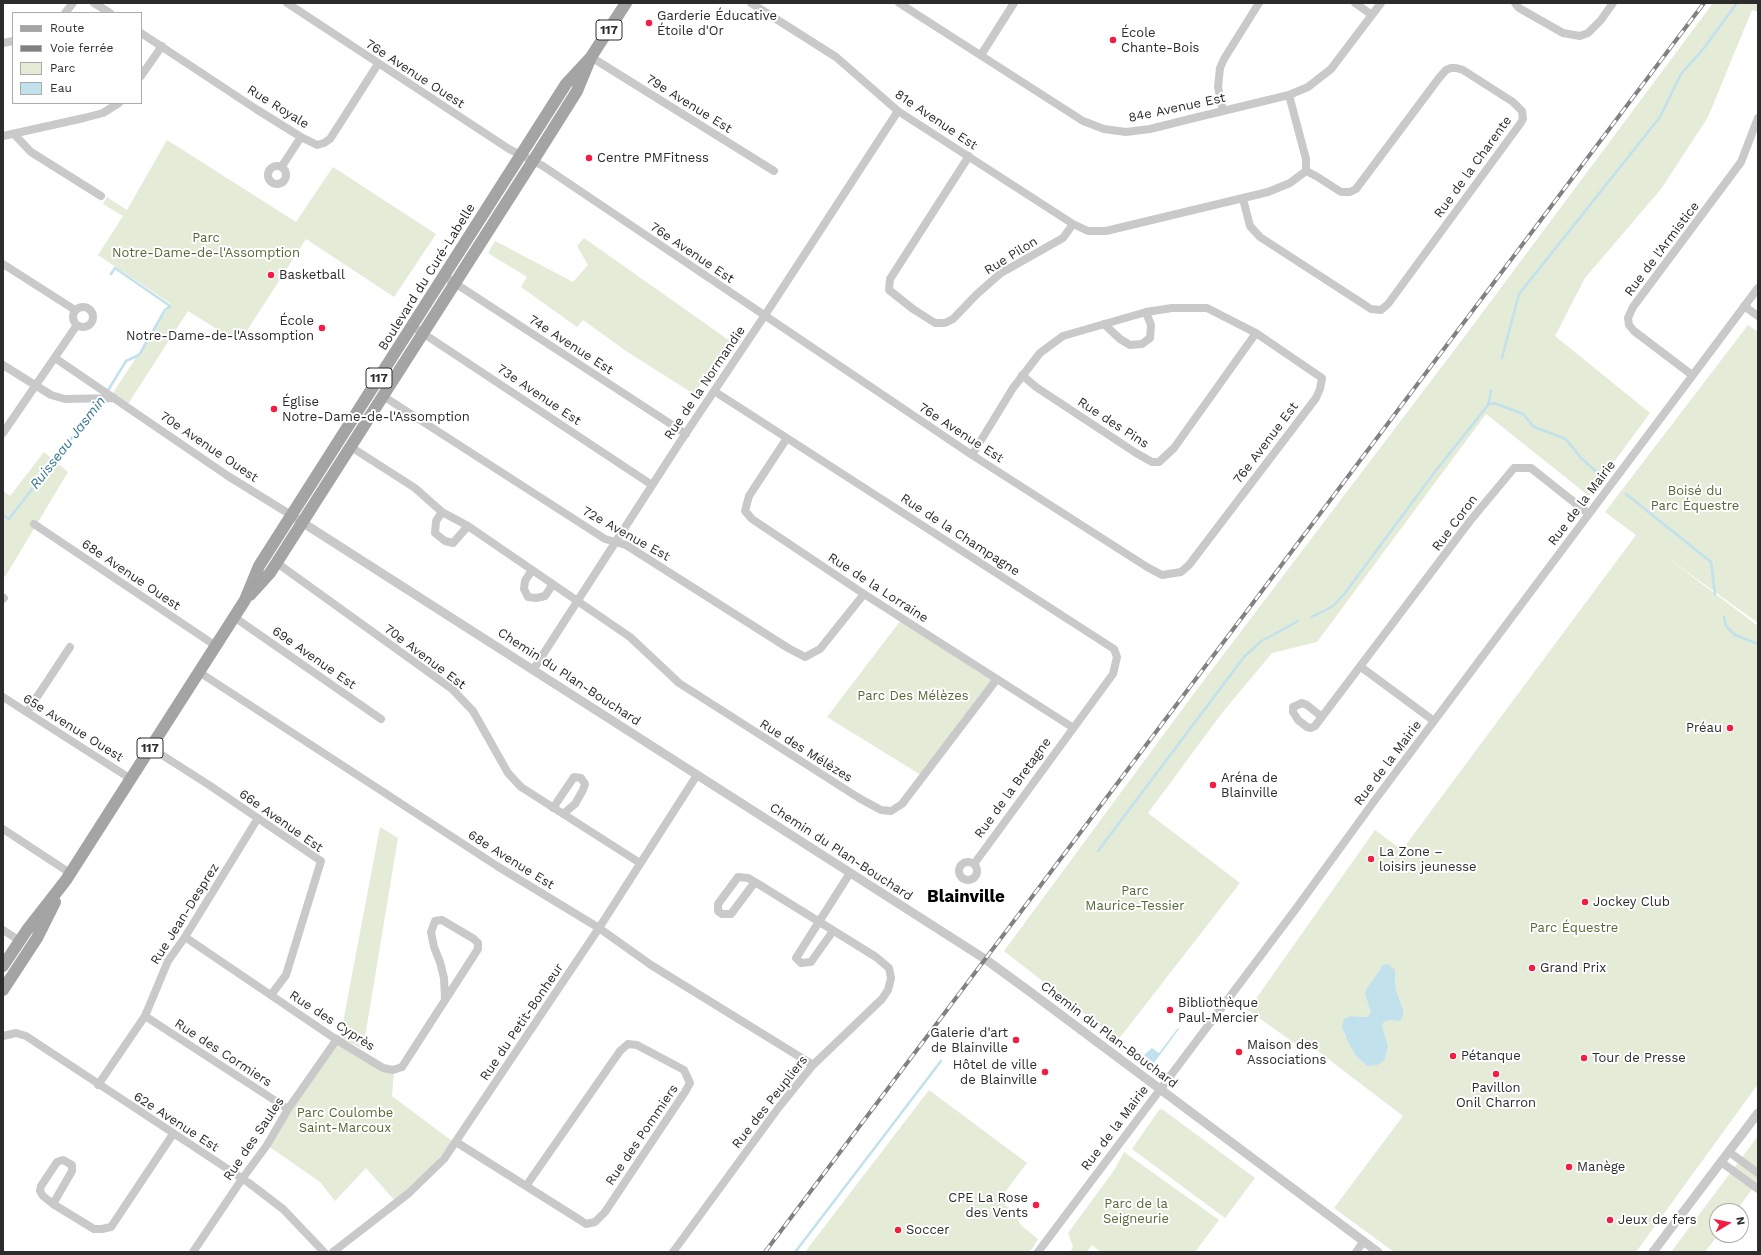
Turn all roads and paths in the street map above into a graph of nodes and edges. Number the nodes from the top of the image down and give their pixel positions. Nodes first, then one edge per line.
1 (73, 3) edge
2 (94, 3) edge
3 (286, 3) edge
4 (626, 3) edge
5 (750, 3) edge
6 (899, 3) edge
7 (1014, 3) edge
8 (1259, 3) edge
9 (1355, 3) edge
10 (1381, 3) edge
11 (1515, 3) edge
12 (1613, 3) edge
13 (66, 12) edge
14 (108, 12) edge
15 (1372, 15) junction
16 (142, 34) edge
17 (162, 46) junction
18 (981, 55) junction
19 (591, 57) junction
20 (378, 64) junction
21 (142, 75) edge
22 (1289, 95) junction
23 (117, 104) edge
24 (898, 111) junction
25 (1223, 111) junction
26 (1758, 118) edge
27 (14, 134) junction
28 (3, 136) edge
29 (301, 137) junction
30 (521, 155) junction
31 (968, 156) junction
32 (533, 161) junction
33 (282, 166) dead end
34 (774, 171) dead end
35 (1306, 171) junction
36 (101, 196) dead end
37 (1243, 199) junction
38 (1073, 224) junction
39 (3, 264) edge
40 (444, 276) junction
41 (455, 283) junction
42 (1758, 288) edge
43 (1744, 306) junction
44 (75, 310) junction
45 (1146, 312) junction
46 (764, 316) junction
47 (1758, 316) edge
48 (1104, 324) junction
49 (77, 325) junction
50 (412, 326) junction
51 (423, 333) junction
52 (1256, 333) junction
53 (55, 358) junction
54 (3, 365) edge
55 (1022, 374) junction
56 (1692, 375) junction
57 (36, 386) junction
58 (714, 391) junction
59 (383, 396) junction
60 (114, 398) junction
61 (3, 433) edge
62 (686, 434) junction
63 (787, 438) junction
64 (351, 447) junction
65 (972, 455) junction
66 (652, 485) junction
67 (442, 512) junction
68 (1589, 514) junction
69 (291, 515) junction
70 (302, 522) junction
71 (34, 524) dead end
72 (468, 526) junction
73 (616, 542) junction
74 (277, 563) junction
75 (532, 570) junction
76 (553, 584) junction
77 (864, 594) junction
78 (245, 600) junction
79 (578, 601) junction
80 (234, 617) junction
81 (216, 646) junction
82 (70, 647) dead end
83 (1362, 667) junction
84 (533, 670) junction
85 (199, 672) junction
86 (997, 680) junction
87 (3, 697) edge
88 (26, 712) junction
89 (1322, 717) dead end
90 (381, 719) dead end
91 (1434, 721) junction
92 (1072, 727) junction
93 (150, 748) junction
94 (697, 775) junction
95 (131, 779) junction
96 (553, 808) junction
97 (564, 814) junction
98 (258, 818) junction
99 (3, 829) edge
100 (640, 863) junction
101 (974, 864) dead end
102 (850, 873) junction
103 (68, 877) junction
104 (756, 882) junction
105 (820, 922) junction
106 (599, 928) junction
107 (3, 930) edge
108 (833, 931) junction
109 (185, 937) junction
110 (20, 941) junction
111 (3, 966) edge
112 (3, 990) edge
113 (271, 995) junction
114 (445, 999) junction
115 (144, 1016) junction
116 (3, 1036) edge
117 (337, 1039) junction
118 (813, 1065) junction
119 (98, 1085) junction
120 (1160, 1089) junction
121 (288, 1109) junction
122 (1758, 1113) edge
123 (173, 1134) junction
124 (456, 1142) junction
125 (1729, 1152) junction
126 (1721, 1162) junction
127 (1758, 1173) edge
128 (242, 1179) junction
129 (526, 1186) junction
130 (1758, 1189) edge
131 (53, 1204) junction
132 (1364, 1241) junction
133 (193, 1252) edge
134 (324, 1252) edge
135 (333, 1252) edge
136 (673, 1252) edge
137 (1038, 1252) edge
138 (1356, 1252) edge
139 (1378, 1252) edge
140 (1653, 1252) edge

1 - 13 street
2 - 14 street
3 - 20 street, 76e Avenue Ouest
4 - 19 main road, Boulevard du Curé-Labelle / 117
5 - 24 street, 81e Avenue Est
6 - 18 street, 84e Avenue Est
7 - 18 street
8 - 25 street
9 - 15 street
10 - 15 street, 84e Avenue Est
11 - 12 street
15 - 22 street, 84e Avenue Est
16 - 17 street, Rue Royale
17 - 21 street
17 - 29 street, Rue Royale
18 - 25 street, 84e Avenue Est
19 - 30 main road, Boulevard du Curé-Labelle / 117
19 - 32 main road, Boulevard du Curé-Labelle / 117
19 - 34 street, 79e Avenue Est
20 - 29 street, Rue Royale
20 - 30 street, 76e Avenue Ouest
22 - 25 street, 84e Avenue Est
22 - 35 street
23 - 27 street
24 - 31 street, 81e Avenue Est
24 - 46 street, Rue de la Normandie
26 - 56 street, Rue de l'Armistice
27 - 28 street
27 - 36 street
29 - 33 street
30 - 32 street, 76e Avenue Ouest
30 - 40 main road, Boulevard du Curé-Labelle / 117
31 - 38 street, 81e Avenue Est
31 - 38 street, Rue Pilon
32 - 41 main road, Boulevard du Curé-Labelle / 117
32 - 46 street, 76e Avenue Est
35 - 37 street
35 - 37 street, Rue de la Charente
37 - 38 street
39 - 44 street
40 - 41 street, 74e Avenue Est
40 - 50 main road, Boulevard du Curé-Labelle / 117
41 - 51 main road, Boulevard du Curé-Labelle / 117
41 - 62 street, 74e Avenue Est
42 - 43 street, Rue de la Mairie
43 - 47 street
43 - 56 street, Rue de la Mairie
44 - 49 street
44 - 49 street
45 - 48 street
45 - 48 street
45 - 52 street
46 - 58 street, Rue de la Normandie
46 - 65 street, 76e Avenue Est
48 - 55 street
49 - 53 street
50 - 51 street, 73e Avenue Est
50 - 69 main road, Boulevard du Curé-Labelle / 117
51 - 59 main road, Boulevard du Curé-Labelle / 117
51 - 66 street, 73e Avenue Est
52 - 55 street, Rue des Pins
52 - 65 street, 76e Avenue Est
53 - 57 street
53 - 60 street, 70e Avenue Ouest
54 - 57 street
55 - 65 street
56 - 68 street, Rue de la Mairie
57 - 60 street
57 - 61 street
58 - 62 street, Rue de la Normandie
58 - 63 street, Rue de la Champagne
59 - 64 main road, Boulevard du Curé-Labelle / 117
59 - 73 street, 72e Avenue Est
60 - 69 street, 70e Avenue Ouest
62 - 66 street, Rue de la Normandie
63 - 77 street, Rue de la Lorraine
63 - 92 street, Rue de la Champagne
64 - 67 street, Rue des Mélèzes
64 - 70 main road, Boulevard du Curé-Labelle / 117
66 - 73 street, Rue de la Normandie
67 - 72 street, Rue des Mélèzes
67 - 72 street
68 - 83 street, Rue Coron
68 - 91 street, Rue de la Mairie
69 - 70 street, Chemin du Plan-Bouchard
69 - 78 main road, Boulevard du Curé-Labelle / 117
70 - 74 main road, Boulevard du Curé-Labelle / 117
70 - 84 street, Chemin du Plan-Bouchard
71 - 81 street, 68e Avenue Ouest
72 - 75 street, Rue des Mélèzes
73 - 77 street, 72e Avenue Est
73 - 79 street, Rue de la Normandie
74 - 78 main road, Boulevard du Curé-Labelle / 117
74 - 96 street, 70e Avenue Est
75 - 76 street, Rue des Mélèzes
75 - 76 street
76 - 79 street, Rue des Mélèzes
77 - 86 street, Rue de la Lorraine
78 - 80 main road, Boulevard du Curé-Labelle / 117
79 - 84 street, Rue de la Normandie
79 - 86 street, Rue des Mélèzes
80 - 81 main road, Boulevard du Curé-Labelle / 117
80 - 90 street, 69e Avenue Est
81 - 85 main road, Boulevard du Curé-Labelle / 117
82 - 88 street
83 - 89 street, Rue Coron
83 - 91 street
84 - 94 street, Chemin du Plan-Bouchard
85 - 93 main road, Boulevard du Curé-Labelle / 117
85 - 106 street, 68e Avenue Est
86 - 92 street, Rue de la Lorraine
87 - 88 street, 65e Avenue Ouest
88 - 95 street, 65e Avenue Ouest
91 - 120 street, Rue de la Mairie
92 - 101 street, Rue de la Bretagne
93 - 95 main road, Boulevard du Curé-Labelle / 117
93 - 98 street, 66e Avenue Est
94 - 100 street, Rue du Petit-Bonheur
94 - 102 street, Chemin du Plan-Bouchard
95 - 103 main road, Boulevard du Curé-Labelle / 117
96 - 97 street, 70e Avenue Est
96 - 97 street
97 - 100 street, 70e Avenue Est
98 - 109 street, Rue Jean-Desprez
98 - 113 street, 66e Avenue Est
99 - 103 street
100 - 106 street, Rue du Petit-Bonheur
102 - 105 street
102 - 120 street, Chemin du Plan-Bouchard
103 - 110 main road, Boulevard du Curé-Labelle / 117
103 - 112 main road, Boulevard du Curé-Labelle / 117
104 - 104 street, Rue des Peupliers
104 - 105 street, Rue des Peupliers
105 - 108 street, Rue des Peupliers
105 - 108 street
106 - 118 street, 68e Avenue Est
106 - 124 street, Rue du Petit-Bonheur
107 - 110 street
108 - 118 street, Rue des Peupliers
109 - 113 street, Rue des Cyprès
109 - 115 street, Rue Jean-Desprez
110 - 111 main road, Boulevard du Curé-Labelle / 117
113 - 117 street, Rue des Cyprès
114 - 114 street, Rue des Cyprès
114 - 117 street, Rue des Cyprès
115 - 119 street, Rue Jean-Desprez
115 - 121 street, Rue des Cormiers
116 - 119 street, 62e Avenue Est
117 - 121 street, Rue des Saules
118 - 136 street, Rue des Peupliers
119 - 123 street, 62e Avenue Est
120 - 132 street, Chemin du Plan-Bouchard
120 - 137 street, Rue de la Mairie
121 - 128 street, Rue des Saules
122 - 125 street
123 - 128 street, 62e Avenue Est
123 - 131 street
124 - 129 street, Rue des Pommiers
124 - 135 street, Rue du Petit-Bonheur
125 - 126 street
125 - 127 street
126 - 130 street
126 - 140 street
128 - 133 street, Rue des Saules
128 - 134 street, 62e Avenue Est
129 - 129 street, Rue des Pommiers
131 - 131 street
132 - 138 street
132 - 139 street, Chemin du Plan-Bouchard

